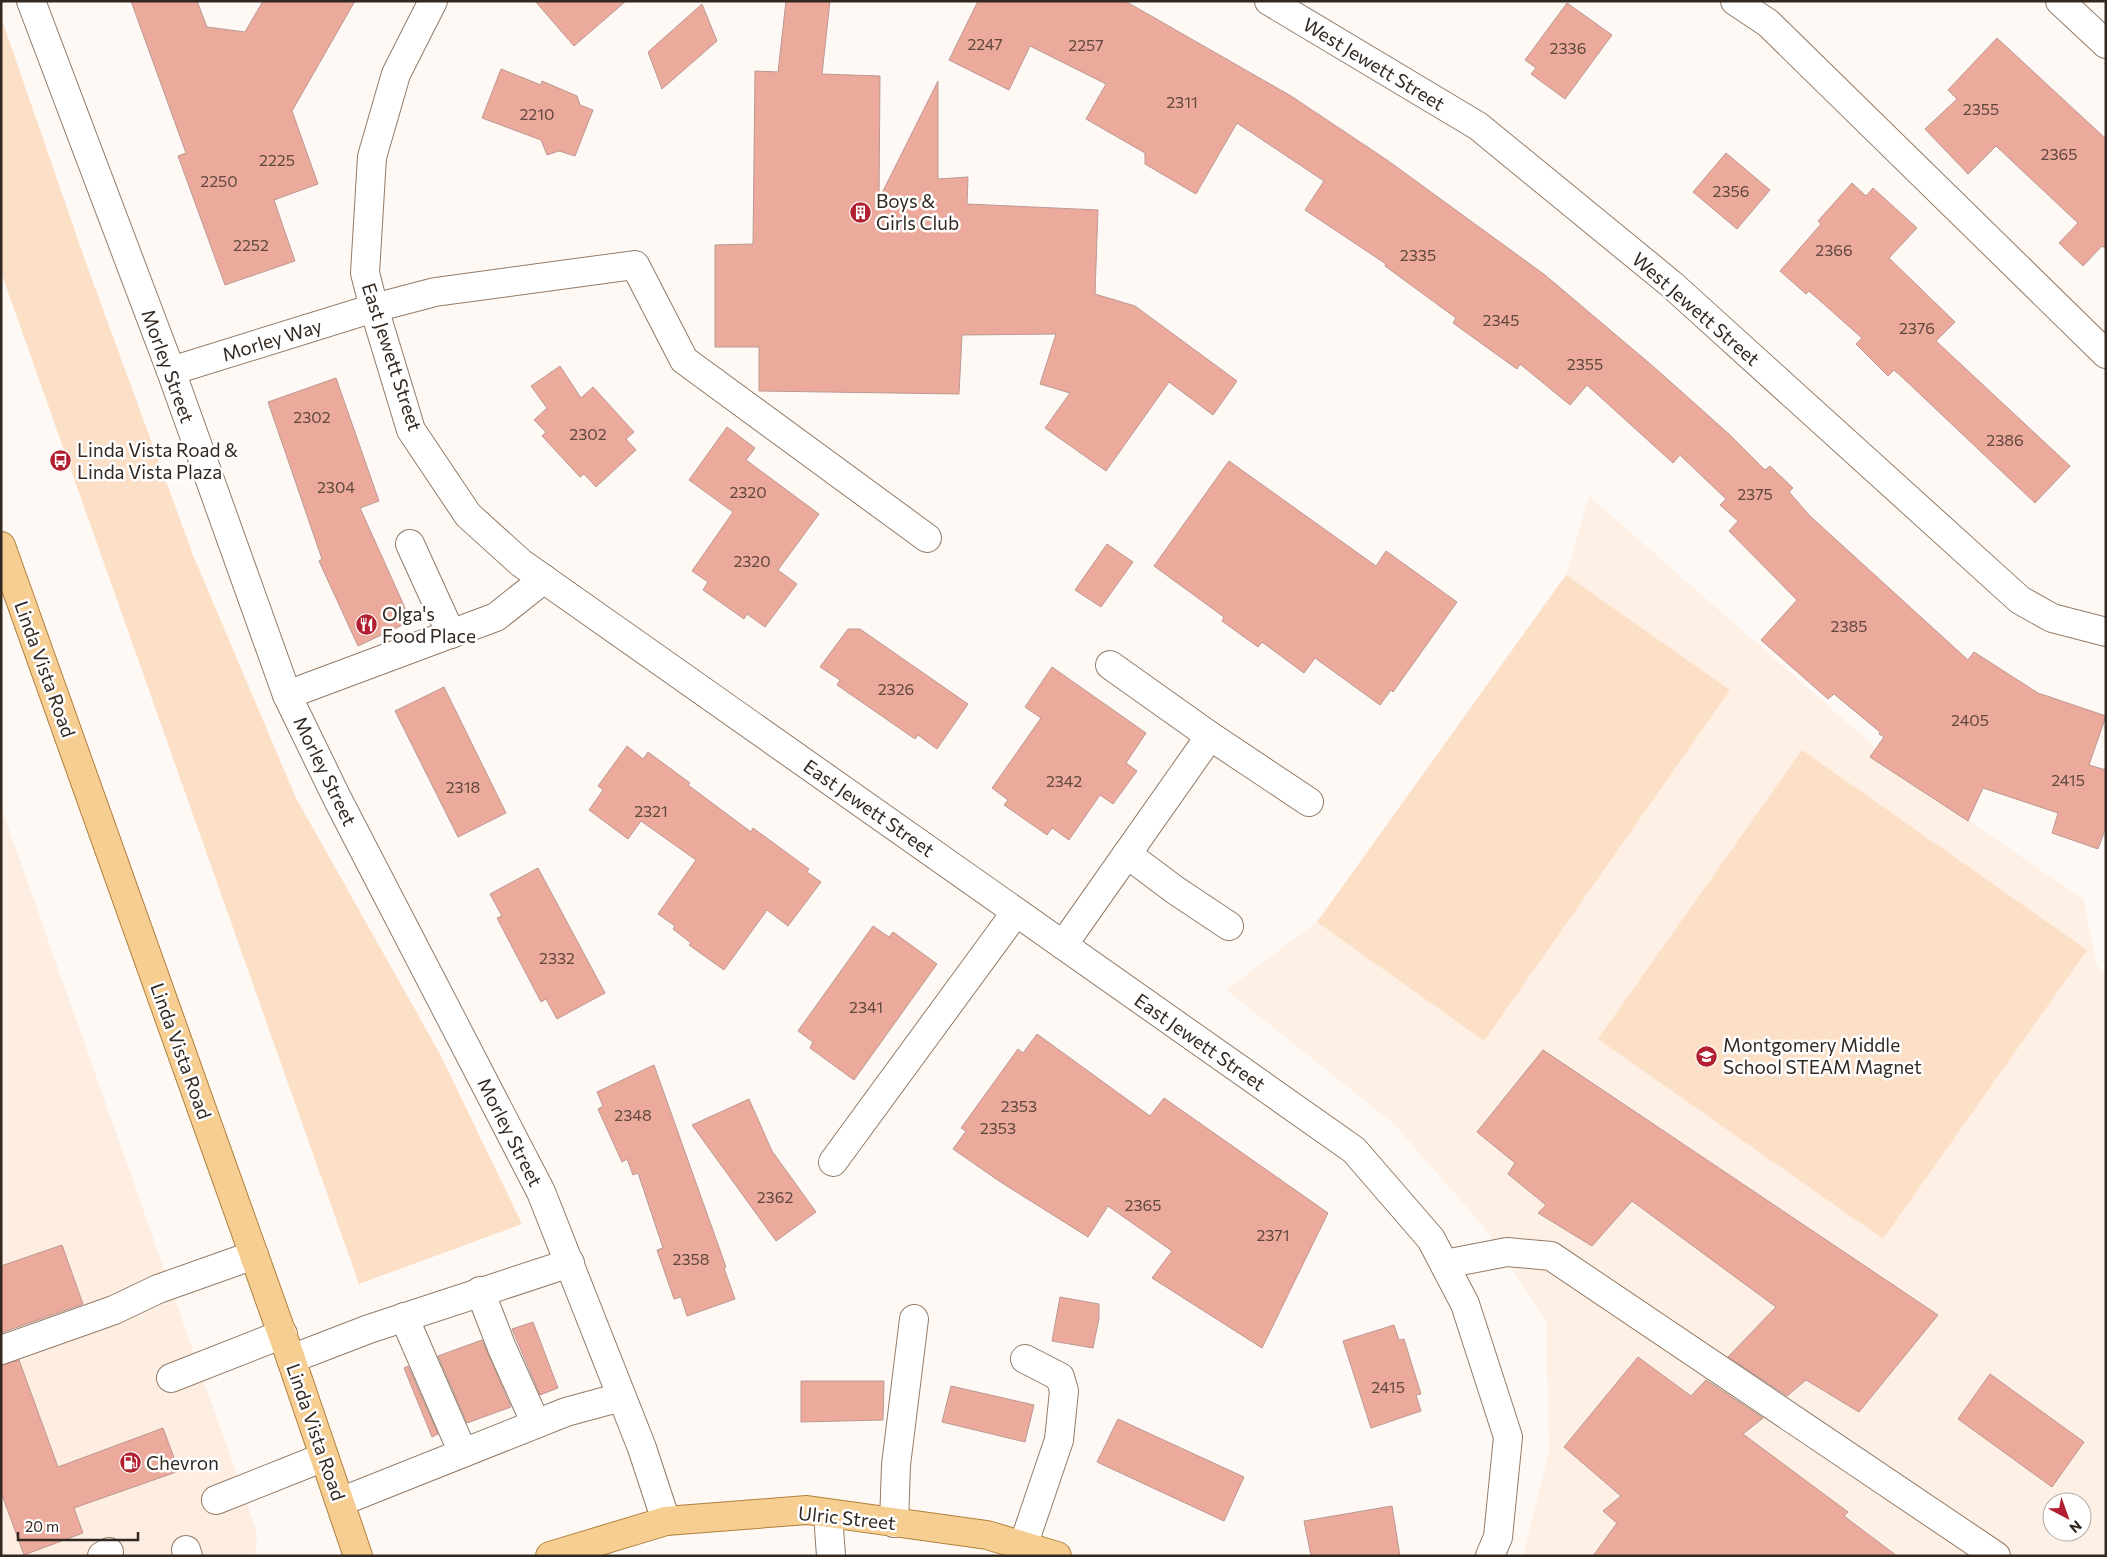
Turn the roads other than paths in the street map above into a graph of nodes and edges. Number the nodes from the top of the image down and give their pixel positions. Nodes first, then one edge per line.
1 (30, 1) edge
2 (1269, 1) edge
3 (1735, 1) edge
4 (2060, 1) edge
5 (432, 3) edge
6 (2106, 44) edge
7 (374, 308) junction
8 (2106, 354) edge
9 (171, 371) junction
10 (927, 538) dead end
11 (410, 544) dead end
12 (1, 546) edge
13 (544, 580) junction
14 (2106, 632) edge
15 (452, 634) junction
16 (1110, 665) dead end
17 (287, 695) junction
18 (1210, 736) junction
19 (1309, 802) dead end
20 (1127, 854) junction
21 (1016, 912) junction
22 (1229, 926) dead end
23 (1063, 945) junction
24 (832, 1162) dead end
25 (254, 1255) junction
26 (570, 1263) junction
27 (1444, 1264) junction
28 (480, 1291) junction
29 (404, 1317) junction
30 (914, 1319) dead end
31 (287, 1346) junction
32 (1, 1350) edge
33 (1025, 1359) dead end
34 (171, 1378) dead end
35 (621, 1397) junction
36 (536, 1424) junction
37 (464, 1453) junction
38 (324, 1457) junction
39 (216, 1500) dead end
40 (340, 1502) junction
41 (828, 1514) junction
42 (666, 1521) junction
43 (894, 1523) junction
44 (1023, 1546) junction
45 (358, 1556) edge
46 (550, 1556) edge
47 (831, 1556) edge
48 (1057, 1556) edge
49 (1490, 1556) edge
50 (1996, 1556) edge

1 - 9 street, Morley Street
2 - 14 street, West Jewett Street
3 - 8 street
4 - 6 street
5 - 7 street, East Jewett Street
7 - 9 street, Morley Way
7 - 10 street, Morley Way
7 - 13 street, East Jewett Street
9 - 17 street, Morley Street
11 - 15 street
12 - 25 main road, Linda Vista Road
13 - 15 street
13 - 21 street, East Jewett Street
15 - 17 street
16 - 18 street
17 - 26 street, Morley Street
18 - 19 street
18 - 20 street
20 - 22 street
20 - 23 street
21 - 23 street, East Jewett Street
21 - 24 street
23 - 27 street, East Jewett Street
25 - 31 main road, Linda Vista Road
25 - 32 street
26 - 28 street
26 - 35 street, Morley Street
27 - 49 street, East Jewett Street
27 - 50 street
28 - 29 street
28 - 36 street
29 - 31 street
29 - 37 street
30 - 43 street
31 - 34 street
31 - 38 main road, Linda Vista Road
33 - 44 street
35 - 36 street
35 - 42 street, Morley Street
36 - 37 street
37 - 40 street
38 - 39 street
38 - 40 main road, Linda Vista Road
40 - 45 main road, Linda Vista Road
41 - 42 main road, Ulric Street
41 - 43 main road, Ulric Street
41 - 47 street
42 - 46 main road, Ulric Street
43 - 44 main road, Ulric Street
44 - 48 main road, Ulric Street

